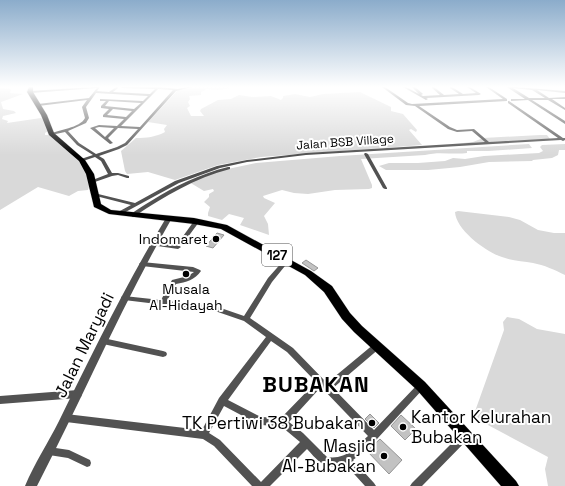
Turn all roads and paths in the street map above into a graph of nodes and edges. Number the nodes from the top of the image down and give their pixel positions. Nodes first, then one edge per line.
1 (133, 109) edge
2 (41, 110) edge
3 (84, 110) edge
4 (110, 110) edge
5 (157, 110) edge
6 (422, 110) edge
7 (521, 110) edge
8 (522, 110) edge
9 (545, 110) edge
10 (124, 118) junction
11 (565, 122) edge
12 (118, 127) junction
13 (140, 128) junction
14 (66, 131) junction
15 (51, 134) junction
16 (106, 138) junction
17 (564, 139) edge
18 (111, 143) dead end
19 (488, 143) junction
20 (78, 144) junction
21 (66, 148) junction
22 (366, 154) junction
23 (98, 155) junction
24 (82, 160) junction
25 (111, 175) junction
26 (127, 177) dead end
27 (92, 182) junction
28 (385, 188) dead end
29 (94, 194) junction
30 (134, 210) junction
31 (168, 218) junction
32 (196, 222) junction
33 (183, 240) dead end
34 (153, 244) junction
35 (178, 247) dead end
36 (286, 261) junction
37 (142, 264) junction
38 (124, 298) junction
39 (163, 302) junction
40 (246, 319) junction
41 (271, 336) junction
42 (103, 341) junction
43 (377, 346) junction
44 (163, 354) dead end
45 (324, 385) junction
46 (421, 386) junction
47 (78, 394) junction
48 (0, 400) edge
49 (222, 401) junction
50 (66, 418) junction
51 (282, 422) junction
52 (204, 435) junction
53 (466, 435) junction
54 (374, 436) junction
55 (306, 443) junction
56 (49, 451) junction
57 (346, 460) junction
58 (87, 463) dead end
59 (31, 486) edge
60 (258, 486) edge
61 (263, 486) edge
62 (371, 486) edge
63 (415, 486) edge
64 (511, 486) edge

1 - 10 street
2 - 15 main road, 127
3 - 14 street
4 - 10 street
5 - 13 street
6 - 19 street
7 - 17 street
8 - 17 street
9 - 11 street
10 - 12 street
12 - 13 street
12 - 16 street
12 - 16 street
13 - 23 street
14 - 15 street
14 - 20 street
15 - 21 main road, 127
16 - 18 street
17 - 19 street, Jalan BSB Village
17 - 22 street
19 - 30 street, Jalan BSB Village
20 - 21 street
20 - 23 street
21 - 24 main road, 127
22 - 28 street
22 - 30 street
23 - 24 street
23 - 25 street
24 - 27 main road, 127
25 - 26 street
25 - 27 street
27 - 29 main road, 127
29 - 30 street
29 - 30 main road, 127
30 - 31 main road, 127
31 - 32 main road, 127
31 - 34 street, Jalan Maryadi
32 - 33 street
32 - 36 main road, 127
34 - 35 street
34 - 37 street, Jalan Maryadi
36 - 40 street
36 - 43 main road, 127
37 - 38 street, Jalan Maryadi
37 - 39 street
38 - 39 street
38 - 42 street, Jalan Maryadi
39 - 40 street
40 - 41 street
41 - 45 street
41 - 49 street
42 - 44 street
42 - 47 street, Jalan Maryadi
43 - 45 street
43 - 46 main road, 127
45 - 51 street
45 - 54 street
46 - 53 main road, 127
46 - 54 street
47 - 48 street
47 - 50 street, Jalan Maryadi
49 - 51 street
49 - 52 street
50 - 52 street
50 - 56 street, Jalan Maryadi
51 - 55 street
52 - 60 street
53 - 63 street
53 - 64 main road, 127
54 - 57 street
55 - 57 street
55 - 61 street
56 - 58 street
56 - 59 street, Jalan Maryadi
57 - 62 street

